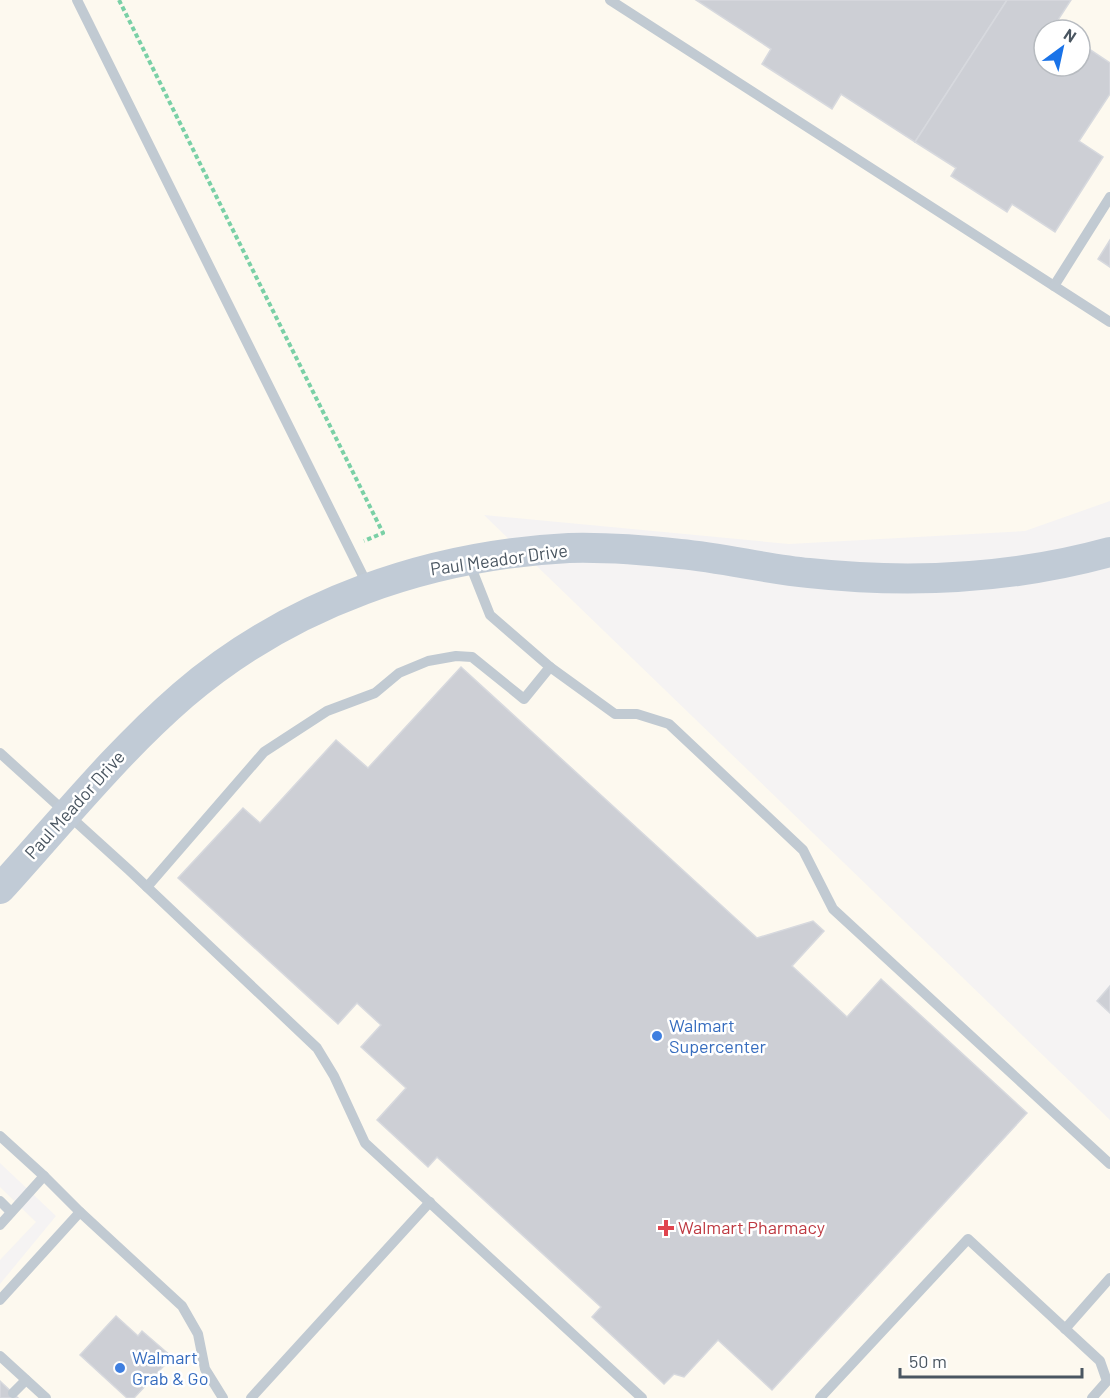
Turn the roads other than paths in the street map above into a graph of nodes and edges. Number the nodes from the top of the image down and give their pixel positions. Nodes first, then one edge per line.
1 (77, 0) edge
2 (610, 0) edge
3 (1110, 198) edge
4 (1054, 285) junction
5 (1110, 322) edge
6 (1110, 552) edge
7 (468, 560) junction
8 (369, 587) junction
9 (550, 667) junction
10 (0, 753) edge
11 (68, 814) junction
12 (147, 887) junction
13 (0, 889) edge
14 (0, 1136) edge
15 (1110, 1164) edge
16 (44, 1176) junction
17 (0, 1202) edge
18 (430, 1202) junction
19 (12, 1212) junction
20 (80, 1212) junction
21 (0, 1225) edge
22 (1110, 1278) edge
23 (0, 1300) edge
24 (1065, 1329) junction
25 (1, 1359) edge
26 (26, 1380) junction
27 (13, 1393) dead end
28 (46, 1398) edge
29 (223, 1398) edge
30 (251, 1398) edge
31 (642, 1398) edge
32 (820, 1398) edge
33 (1092, 1398) edge

1 - 8 lane
2 - 4 lane
3 - 4 lane
4 - 5 lane
6 - 7 street, Paul Meador Drive
7 - 8 street, Paul Meador Drive
7 - 9 lane
8 - 11 street, Paul Meador Drive
9 - 12 lane
9 - 15 lane
10 - 11 lane
11 - 12 lane
11 - 13 street, Paul Meador Drive
12 - 18 lane
14 - 16 lane
16 - 19 lane
16 - 20 lane
17 - 19 lane
18 - 30 lane
18 - 31 lane
19 - 21 lane
20 - 23 lane
20 - 29 lane
22 - 24 lane
24 - 32 lane
24 - 33 lane
25 - 26 lane
26 - 27 lane
26 - 28 lane

